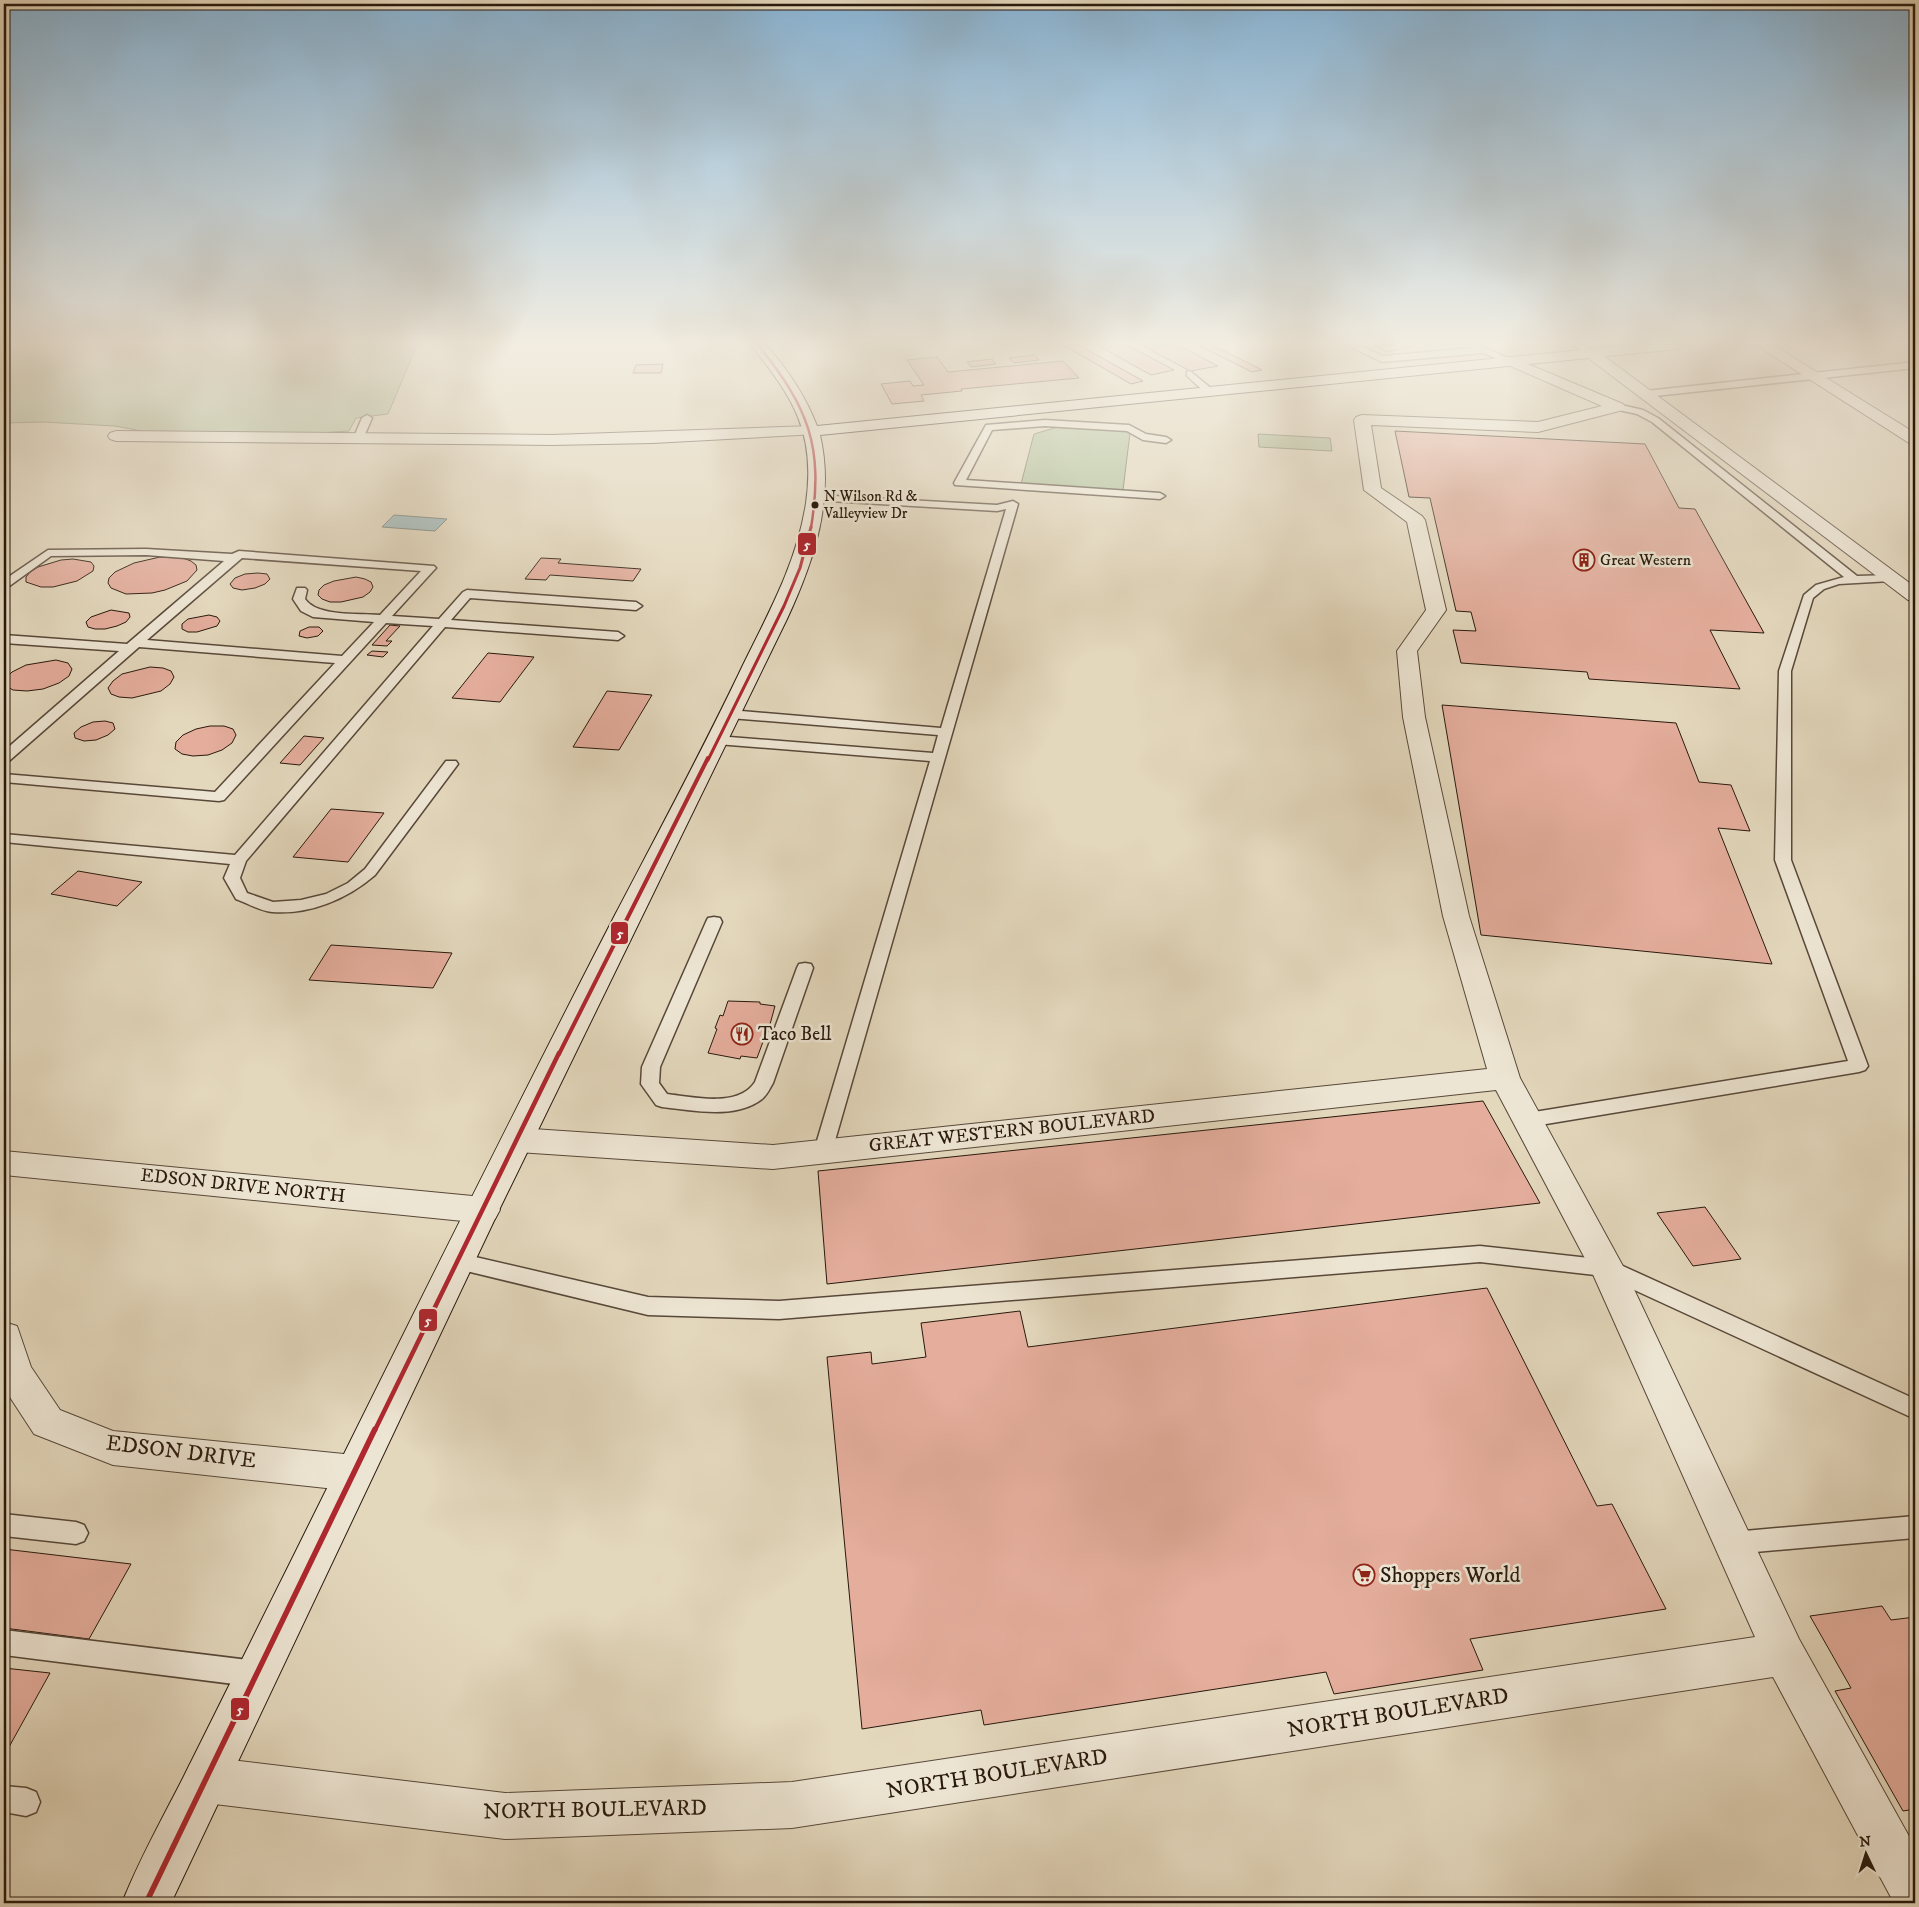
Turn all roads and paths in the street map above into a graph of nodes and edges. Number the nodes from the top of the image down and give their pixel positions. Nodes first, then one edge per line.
1 (360, 434) edge
2 (739, 434) edge
3 (811, 434) edge
4 (985, 434) edge
5 (1138, 434) edge
6 (1364, 434) edge
7 (1672, 434) edge
8 (1699, 434) edge
9 (116, 436) dead end
10 (358, 439) junction
11 (1166, 440) dead end
12 (959, 483) junction
13 (816, 492) junction
14 (955, 496) junction
15 (1160, 496) dead end
16 (1013, 504) junction
17 (234, 558) junction
18 (1915, 576) edge
19 (1891, 578) junction
20 (1853, 579) junction
21 (4, 585) edge
22 (301, 590) dead end
23 (1915, 596) edge
24 (636, 606) dead end
25 (383, 619) junction
26 (442, 623) junction
27 (618, 636) dead end
28 (4, 638) edge
29 (133, 646) junction
30 (345, 660) junction
31 (730, 714) junction
32 (946, 732) junction
33 (717, 740) junction
34 (4, 758) edge
35 (938, 758) junction
36 (451, 764) dead end
37 (4, 778) edge
38 (4, 838) edge
39 (239, 860) junction
40 (714, 922) dead end
41 (805, 968) dead end
42 (1505, 1078) junction
43 (1528, 1120) junction
44 (518, 1140) junction
45 (823, 1151) junction
46 (4, 1163) edge
47 (483, 1210) junction
48 (458, 1261) junction
49 (1607, 1268) junction
50 (4, 1337) edge
51 (1915, 1409) edge
52 (354, 1473) junction
53 (4, 1525) edge
54 (1915, 1527) edge
55 (76, 1533) dead end
56 (1733, 1543) junction
57 (4, 1642) edge
58 (1784, 1654) junction
59 (258, 1674) junction
60 (206, 1780) junction
61 (1915, 1894) edge
62 (146, 1903) edge

1 - 10 lane
2 - 10 street
3 - 13 street
4 - 12 lane
5 - 11 lane
6 - 42 street
7 - 20 lane
8 - 19 street
9 - 10 street
12 - 14 lane
12 - 15 lane
13 - 14 lane
13 - 16 lane
13 - 31 street
14 - 16 lane
16 - 32 lane
17 - 21 lane
17 - 25 lane
17 - 29 lane
18 - 19 street
19 - 20 lane
19 - 23 street
20 - 43 lane
22 - 25 lane
24 - 26 lane
25 - 26 lane
25 - 30 lane
26 - 27 lane
26 - 39 lane
28 - 29 lane
29 - 30 lane
29 - 34 lane
30 - 37 lane
31 - 32 lane
31 - 33 street
32 - 35 lane
33 - 35 lane
33 - 44 street
35 - 45 lane
36 - 39 lane
38 - 39 lane
40 - 41 lane
42 - 43 street
42 - 45 street, GREAT WESTERN BOULEVARD
43 - 49 street
44 - 45 street, GREAT WESTERN BOULEVARD
44 - 47 street
46 - 47 street, EDSON DRIVE NORTH
47 - 48 street
48 - 49 lane
48 - 52 street
49 - 51 lane
49 - 56 street
50 - 52 street, EDSON DRIVE
52 - 59 street
53 - 55 lane
54 - 56 lane
56 - 58 street
57 - 59 lane
58 - 60 street, NORTH BOULEVARD
58 - 61 street
59 - 60 street
60 - 62 street

